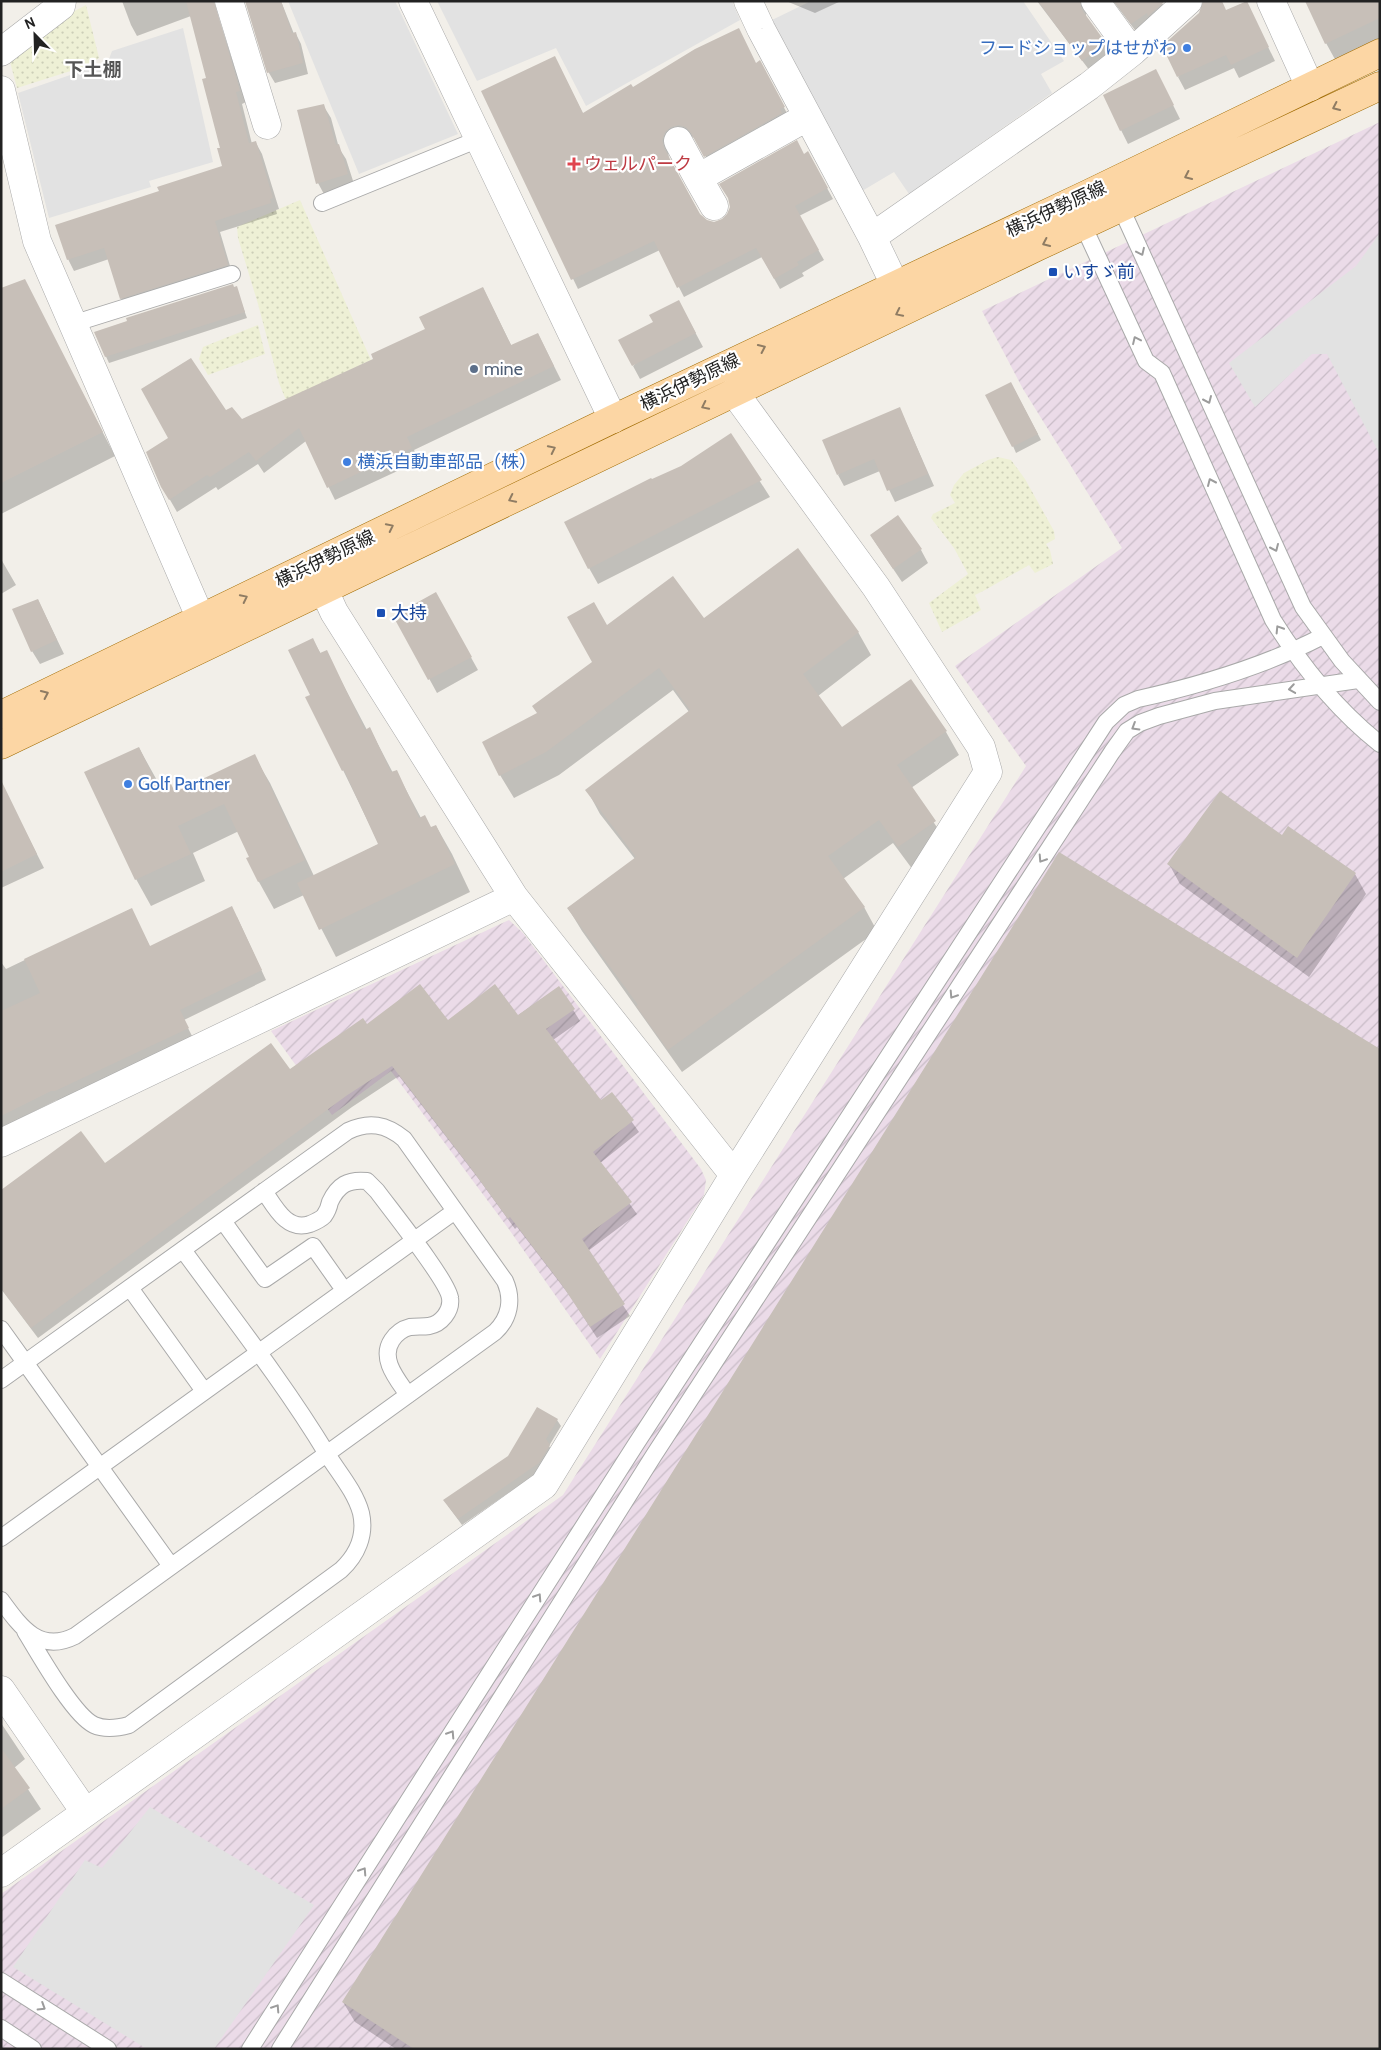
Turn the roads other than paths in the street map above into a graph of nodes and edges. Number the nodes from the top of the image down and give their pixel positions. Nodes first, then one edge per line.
1 (62, 1) edge
2 (229, 1) edge
3 (413, 1) edge
4 (748, 1) edge
5 (1095, 1) edge
6 (1188, 1) edge
7 (1271, 1) edge
8 (1, 52) edge
9 (1132, 52) junction
10 (1380, 53) edge
11 (1380, 86) edge
12 (1310, 87) junction
13 (1, 90) edge
14 (807, 117) junction
15 (267, 125) dead end
16 (479, 138) junction
17 (678, 141) dead end
18 (698, 178) junction
19 (322, 203) dead end
20 (714, 206) dead end
21 (1120, 208) junction
22 (1083, 225) junction
23 (872, 237) junction
24 (232, 274) dead end
25 (894, 285) junction
26 (72, 324) junction
27 (734, 392) junction
28 (613, 419) junction
29 (324, 590) junction
30 (200, 619) junction
31 (1323, 636) junction
32 (211, 644) junction
33 (1293, 652) junction
34 (1358, 680) junction
35 (1318, 685) junction
36 (1380, 702) edge
37 (1, 714) edge
38 (1380, 744) edge
39 (1, 745) edge
40 (514, 897) junction
41 (1, 1143) edge
42 (734, 1175) junction
43 (264, 1191) junction
44 (455, 1211) junction
45 (223, 1220) junction
46 (413, 1240) junction
47 (183, 1250) junction
48 (130, 1288) junction
49 (344, 1290) junction
50 (1, 1329) edge
51 (258, 1352) junction
52 (26, 1363) junction
53 (1, 1380) edge
54 (204, 1391) junction
55 (408, 1395) junction
56 (327, 1454) junction
57 (100, 1466) junction
58 (1, 1538) edge
59 (171, 1566) junction
60 (1, 1600) edge
61 (25, 1631) junction
62 (1, 1690) edge
63 (85, 1812) junction
64 (1, 1873) edge
65 (1, 1981) edge
66 (1, 2028) edge
67 (33, 2049) edge
68 (108, 2049) edge
69 (250, 2049) edge
70 (280, 2049) edge

1 - 8 street
2 - 15 street
3 - 16 street
4 - 14 street
5 - 9 street
6 - 9 street
7 - 12 street
9 - 23 street
10 - 12 main road, 横浜伊勢原線
11 -> 21 main road, 横浜伊勢原線
12 - 25 main road, 横浜伊勢原線
13 - 26 street
14 - 18 street
14 - 23 street
16 - 19 lane
16 - 28 street
17 - 18 street
18 - 20 street
21 - 22 main road, 横浜伊勢原線
21 -> 31 lane
22 -> 27 main road, 横浜伊勢原線
33 -> 22 lane
23 - 25 street
24 - 26 lane
28 -> 25 main road, 横浜伊勢原線
26 - 30 street
27 -> 29 main road, 横浜伊勢原線
27 - 42 street
30 -> 28 main road, 横浜伊勢原線
29 - 32 main road, 横浜伊勢原線
29 - 40 street
30 - 32 street
37 -> 30 main road, 横浜伊勢原線
31 - 33 lane
31 - 34 lane
32 - 39 main road, 横浜伊勢原線
33 - 35 lane
69 -> 33 lane
34 - 35 lane
34 - 36 lane
35 - 38 lane
35 -> 70 lane
40 - 41 street
40 - 42 street
42 - 63 street
43 - 44 lane
43 - 45 lane
43 - 46 lane
44 - 46 lane
44 - 55 lane
45 - 47 lane
45 - 49 lane
46 - 49 lane
46 - 55 lane
47 - 48 lane
47 - 51 lane
48 - 52 lane
48 - 54 lane
49 - 51 lane
50 - 52 lane
51 - 54 lane
51 - 56 lane
52 - 53 lane
52 - 57 lane
54 - 57 lane
55 - 56 lane
56 - 59 lane
56 - 61 lane
57 - 58 lane
57 - 59 lane
59 - 61 lane
60 - 61 lane
62 - 63 street
63 - 64 street
65 -> 68 lane
66 - 67 lane

